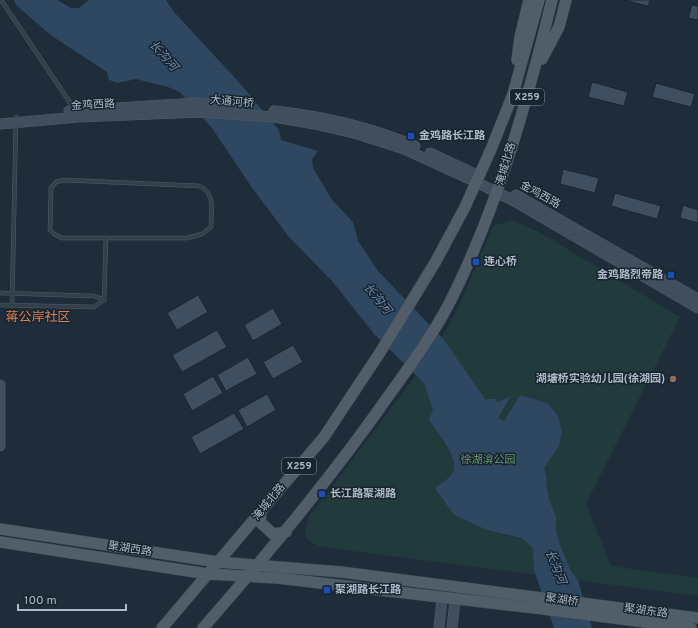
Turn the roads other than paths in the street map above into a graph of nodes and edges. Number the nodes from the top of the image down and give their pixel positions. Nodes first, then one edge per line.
1 (1, 0) edge
2 (529, 0) edge
3 (539, 0) edge
4 (552, 0) edge
5 (566, 0) edge
6 (534, 74) junction
7 (513, 94) junction
8 (186, 108) junction
9 (76, 111) junction
10 (271, 114) joint
11 (0, 118) edge
12 (16, 120) junction
13 (0, 124) edge
14 (477, 179) junction
15 (498, 190) junction
16 (106, 238) junction
17 (0, 293) edge
18 (12, 294) junction
19 (698, 299) edge
20 (104, 300) junction
21 (0, 305) edge
22 (12, 306) junction
23 (698, 308) edge
24 (0, 385) edge
25 (0, 446) edge
26 (260, 512) junction
27 (0, 529) edge
28 (286, 532) junction
29 (0, 542) edge
30 (218, 562) junction
31 (260, 564) junction
32 (208, 574) junction
33 (249, 577) junction
34 (442, 598) junction
35 (455, 600) junction
36 (594, 604) joint
37 (600, 616) joint
38 (698, 618) edge
39 (162, 628) edge
40 (203, 628) edge
41 (439, 628) edge
42 (452, 628) edge
43 (691, 628) edge

1 - 9 lane
2 - 7 main road
3 - 7 main road, 淹城北路 / X259
4 - 6 main road, 淹城北路 / X259
5 - 6 main road
6 - 15 main road, 淹城北路 / X259
7 - 14 main road, 淹城北路 / X259
8 - 9 street, 金鸡西路
8 - 10 street, 大通河桥
8 - 12 street, 金鸡西路
9 - 12 street, 金鸡西路
10 - 14 street, 金鸡西路
11 - 12 street, 金鸡西路
12 - 13 street, 金鸡西路
12 - 18 lane
14 - 15 street, 金鸡西路
14 - 26 main road, 淹城北路 / X259
15 - 19 street, 金鸡西路
15 - 23 street, 金鸡西路
15 - 28 main road, 淹城北路 / X259
16 - 16 lane
16 - 20 lane
17 - 18 lane
18 - 20 lane
18 - 22 lane
20 - 22 lane
21 - 22 lane
24 - 25 street
26 - 28 main road
26 - 30 main road, 淹城北路 / X259
27 - 30 main road, 聚湖西路
28 - 31 main road, X259
29 - 32 main road, 聚湖西路
30 - 31 main road, 聚湖西路
30 - 32 main road, 淹城北路 / X259
31 - 33 main road, X259
31 - 36 main road, 聚湖桥
32 - 33 main road, 聚湖西路
32 - 39 main road, 淹城北路 / X259
33 - 34 main road, 聚湖西路
33 - 40 main road, X259
34 - 35 main road, 聚湖桥
34 - 41 street
35 - 37 main road, 聚湖桥
35 - 42 street
36 - 38 main road, 聚湖东路
37 - 43 main road, 聚湖东路

